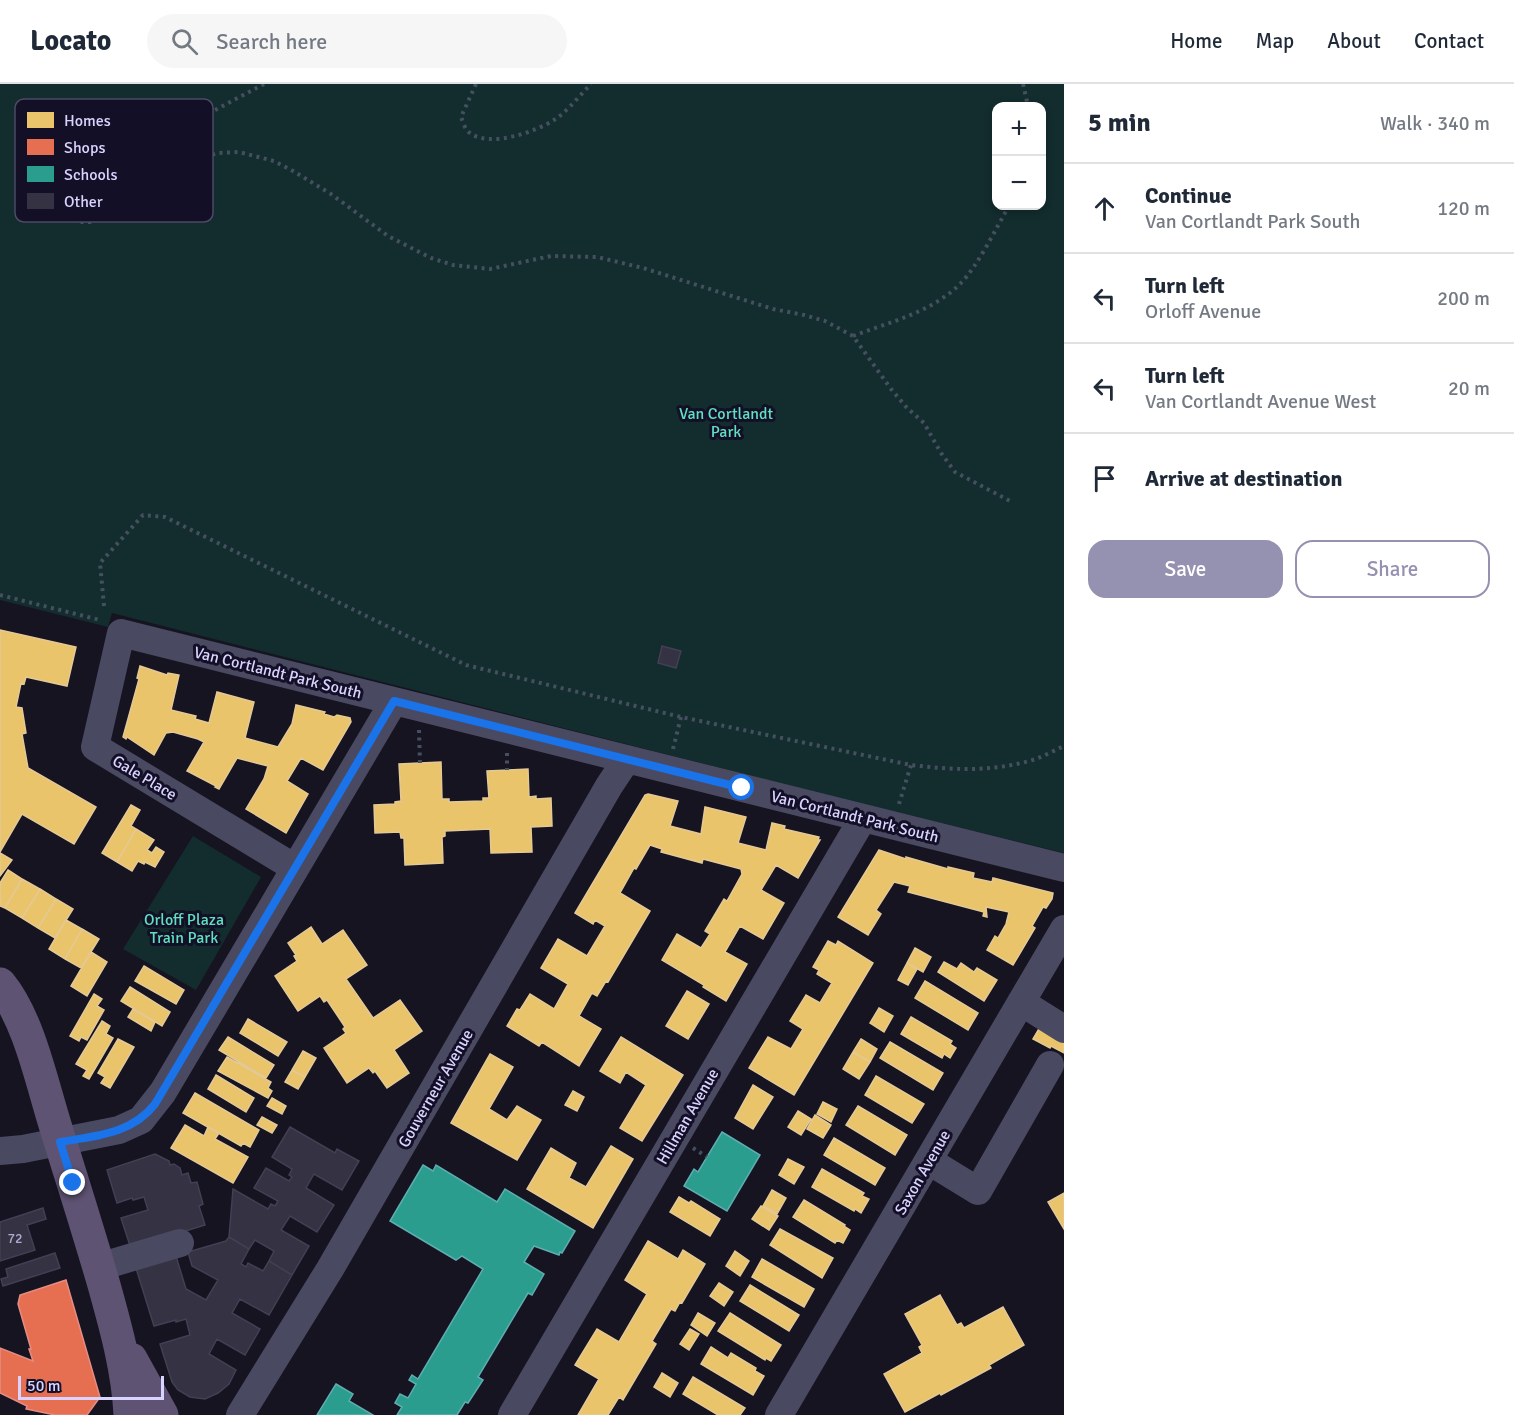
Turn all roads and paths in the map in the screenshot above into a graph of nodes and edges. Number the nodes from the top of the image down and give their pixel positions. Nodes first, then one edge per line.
1 (264, 84) edge
2 (476, 84) edge
3 (591, 84) edge
4 (1023, 84) edge
5 (1027, 102) edge
6 (213, 111) edge
7 (213, 154) edge
8 (1007, 210) edge
9 (853, 336) junction
10 (1012, 502) dead end
11 (0, 595) edge
12 (104, 606) dead end
13 (111, 627) junction
14 (405, 704) junction
15 (681, 717) junction
16 (1064, 746) edge
17 (627, 759) junction
18 (420, 763) dead end
19 (911, 765) junction
20 (668, 769) junction
21 (863, 818) junction
22 (892, 825) junction
23 (295, 868) junction
24 (1064, 868) edge
25 (1064, 929) edge
26 (0, 984) edge
27 (1021, 1002) junction
28 (1064, 1029) edge
29 (1050, 1065) dead end
30 (60, 1142) junction
31 (690, 1146) dead end
32 (0, 1151) edge
33 (707, 1157) dead end
34 (928, 1161) junction
35 (180, 1243) dead end
36 (99, 1267) junction
37 (118, 1334) junction
38 (130, 1415) edge
39 (162, 1415) edge
40 (240, 1415) edge
41 (512, 1415) edge
42 (779, 1415) edge

1 - 6 path
2 - 3 path
4 - 5 path
7 - 9 path
8 - 9 path
9 - 10 path
11 - 13 path
12 - 15 path
13 - 14 street, Van Cortlandt Park South
13 - 23 street, Gale Place
14 - 17 street, Van Cortlandt Park South
14 - 18 path
14 - 23 street
15 - 19 path
15 - 20 path
16 - 19 path
17 - 20 street, Van Cortlandt Park South
17 - 40 street, Gouverneur Avenue
19 - 22 path
20 - 21 street, Van Cortlandt Park South
21 - 22 street, Van Cortlandt Park South
21 - 41 street, Hillman Avenue
22 - 24 street, Van Cortlandt Park South
23 - 30 street
25 - 27 street, Saxon Avenue
26 - 30 main road
27 - 28 street
27 - 34 street, Saxon Avenue
29 - 34 street
30 - 32 street
30 - 36 main road
31 - 33 path
34 - 42 street, Saxon Avenue
35 - 36 street
36 - 37 main road
37 - 38 main road
37 - 39 main road

